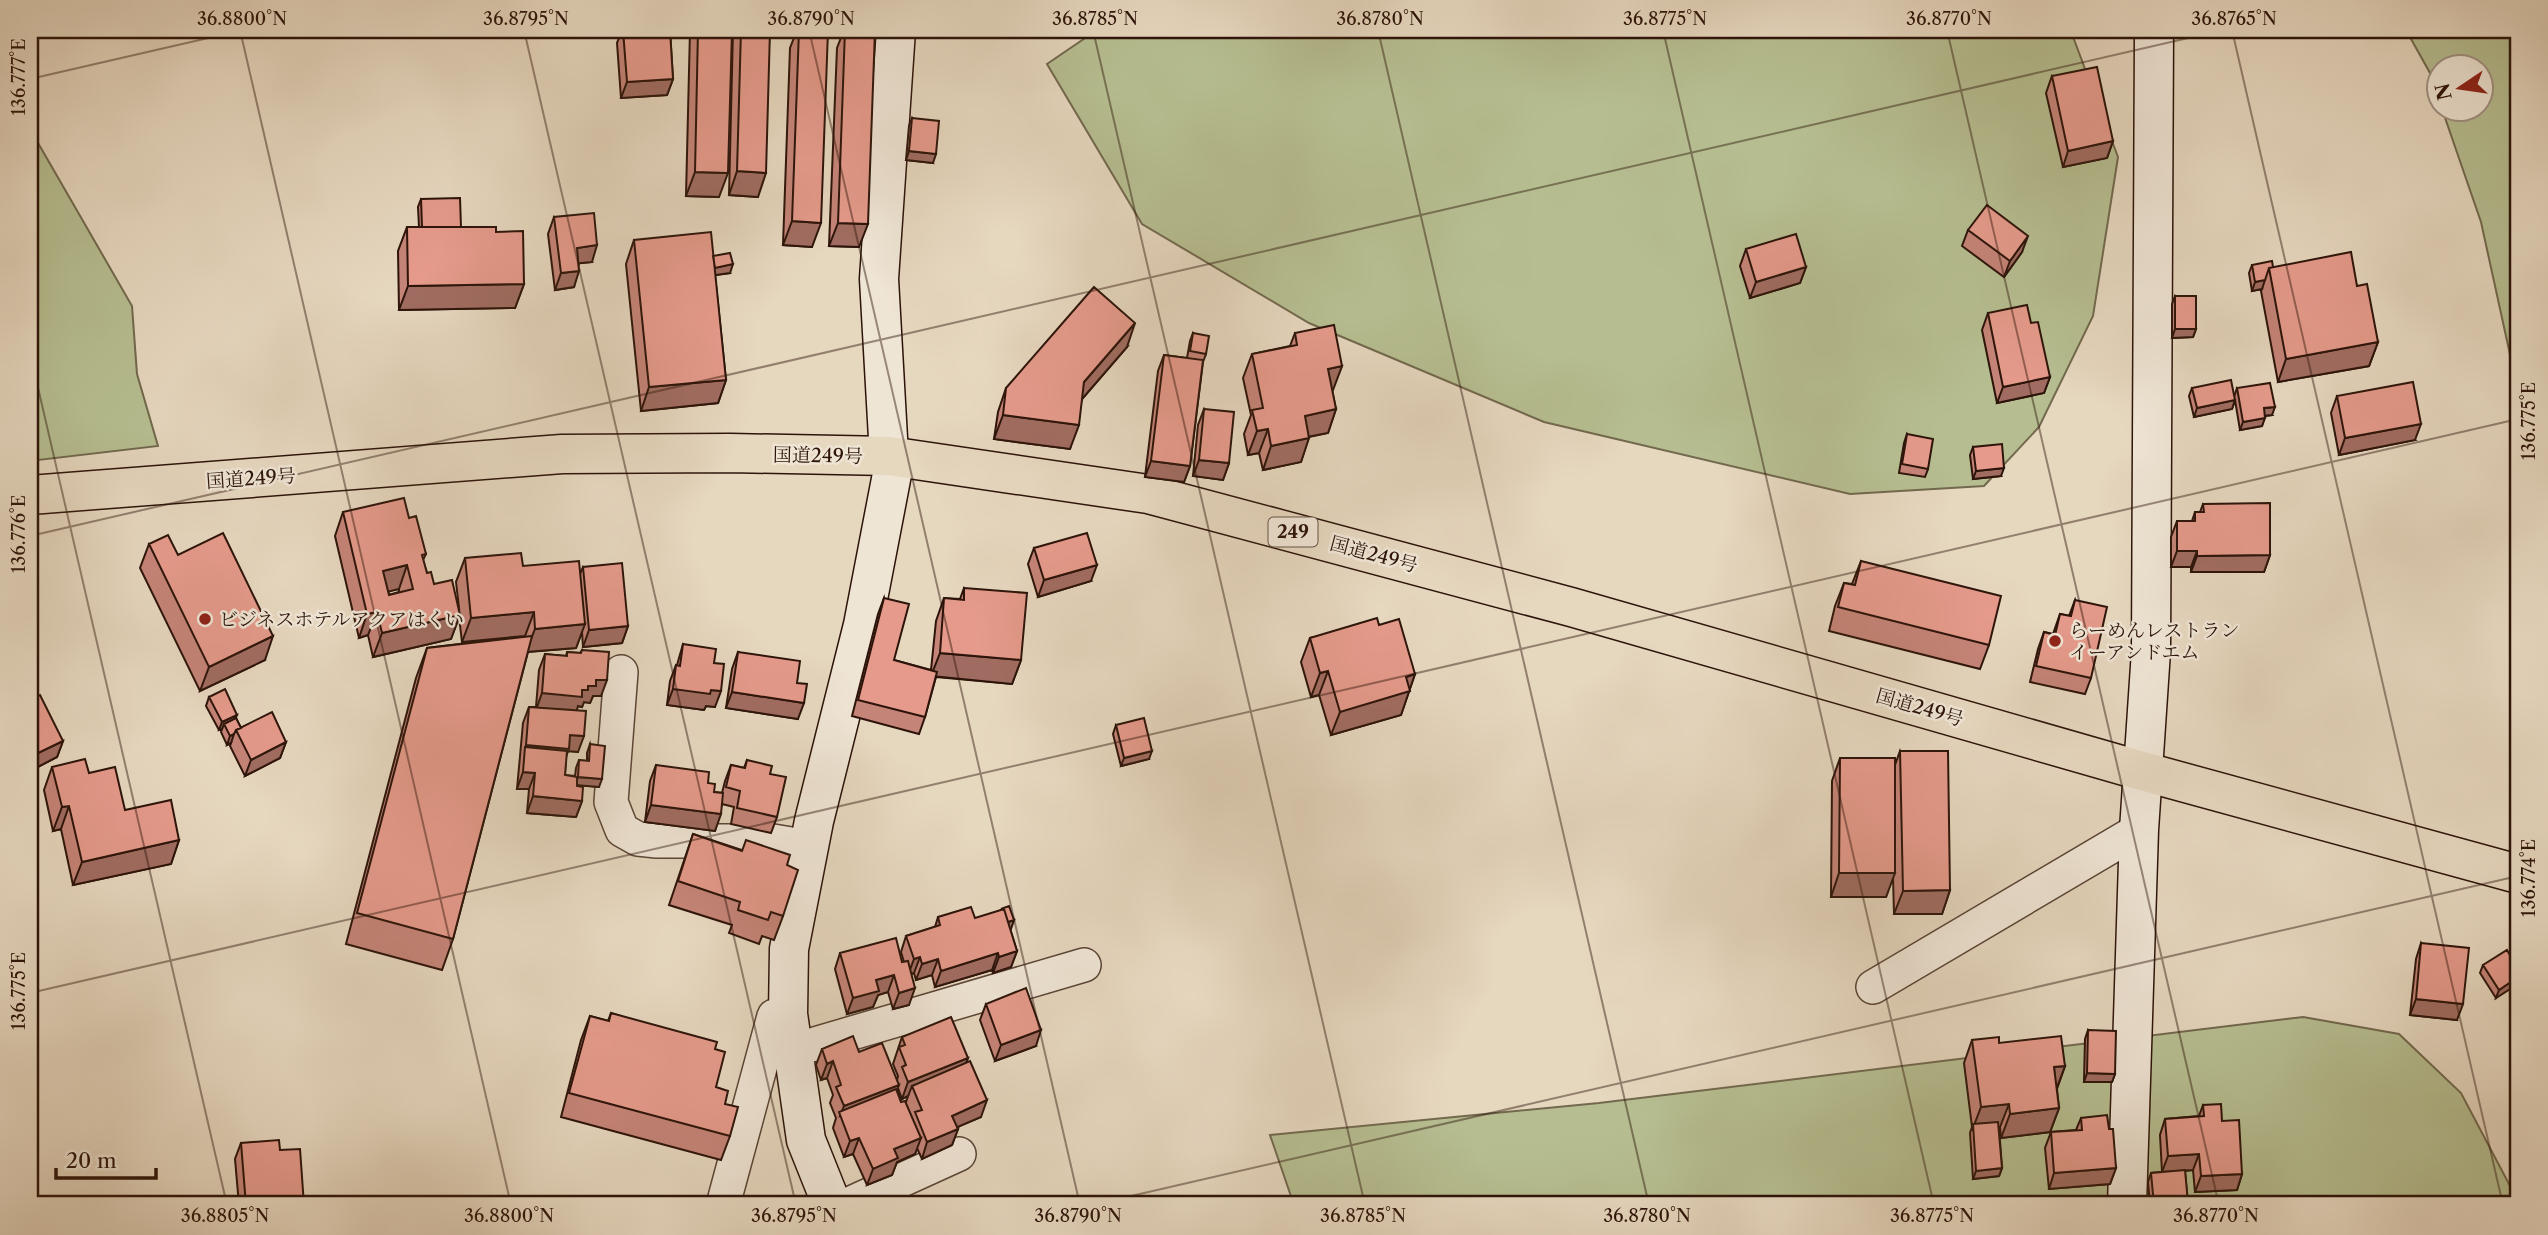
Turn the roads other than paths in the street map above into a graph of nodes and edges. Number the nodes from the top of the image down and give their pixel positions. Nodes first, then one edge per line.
1 (896, 30) edge
2 (2154, 30) edge
3 (889, 456) junction
4 (30, 495) edge
5 (621, 672) dead end
6 (2142, 771) junction
7 (2139, 830) junction
8 (809, 847) junction
9 (2517, 878) edge
10 (1084, 965) dead end
11 (1873, 987) dead end
12 (788, 1014) junction
13 (792, 1051) junction
14 (959, 1154) dead end
15 (723, 1205) edge
16 (832, 1205) edge
17 (847, 1205) edge
18 (2127, 1205) edge

1 - 3 street
2 - 6 street
3 - 4 highway, 国道249号 / 249
3 - 6 highway, 国道249号 / 249
3 - 8 street
5 - 8 street
6 - 7 street
6 - 9 highway, 国道249号 / 249
7 - 11 street
7 - 18 street
8 - 12 street
10 - 13 street
12 - 13 street
12 - 15 street
13 - 16 street
14 - 17 street

